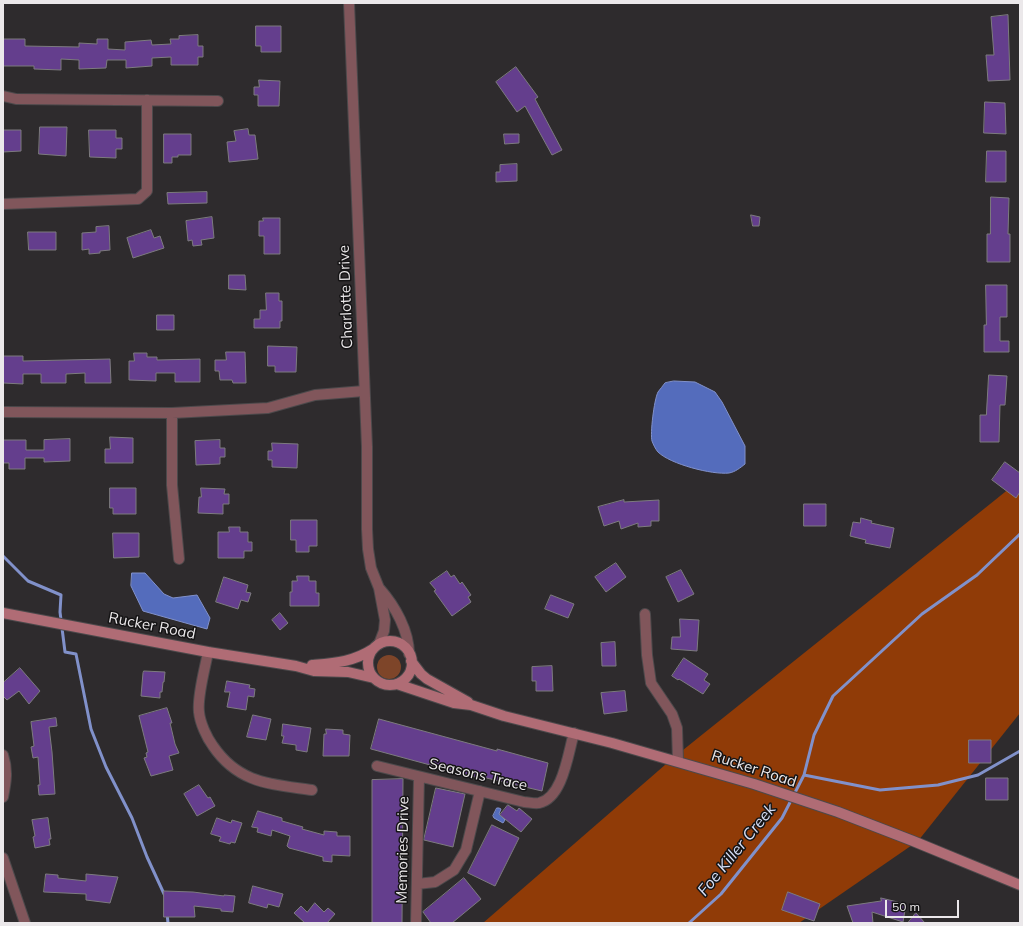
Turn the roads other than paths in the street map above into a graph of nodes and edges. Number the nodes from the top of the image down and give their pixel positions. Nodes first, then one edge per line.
1 (349, 3) edge
2 (3, 96) edge
3 (147, 100) junction
4 (218, 101) dead end
5 (3, 204) edge
6 (364, 391) junction
7 (3, 412) edge
8 (172, 413) junction
9 (179, 559) dead end
10 (379, 588) junction
11 (3, 613) edge
12 (645, 614) dead end
13 (377, 646) junction
14 (208, 652) junction
15 (410, 657) junction
16 (296, 666) junction
17 (374, 678) junction
18 (397, 684) junction
19 (471, 704) junction
20 (574, 733) junction
21 (3, 755) edge
22 (678, 761) junction
23 (377, 766) dead end
24 (419, 776) junction
25 (312, 790) dead end
26 (480, 791) junction
27 (3, 797) edge
28 (3, 858) edge
29 (417, 884) junction
30 (1020, 885) edge
31 (25, 923) edge
32 (416, 923) edge

1 - 6 street, Charlotte Drive
2 - 3 street
3 - 4 street
3 - 5 street
6 - 8 street
6 - 10 street, Charlotte Drive
7 - 8 street
8 - 9 street
10 - 13 street, Charlotte Drive
10 - 15 street, Charlotte Drive
11 - 14 main road, Rucker Road
12 - 22 street
13 - 15 main road
13 - 16 main road, Rucker Road
13 - 17 main road
14 - 16 main road, Rucker Road
14 - 25 street
15 - 18 main road
15 - 19 main road, Rucker Road
16 - 17 main road, Rucker Road
17 - 18 main road
18 - 19 main road, Rucker Road
19 - 20 main road, Rucker Road
20 - 22 main road, Rucker Road
20 - 26 street, Seasons Trace
21 - 27 street
22 - 30 main road, Rucker Road
23 - 24 street, Seasons Trace
24 - 26 street, Seasons Trace
24 - 29 street, Memories Drive
26 - 29 street
28 - 31 street
29 - 32 street, Memories Drive

